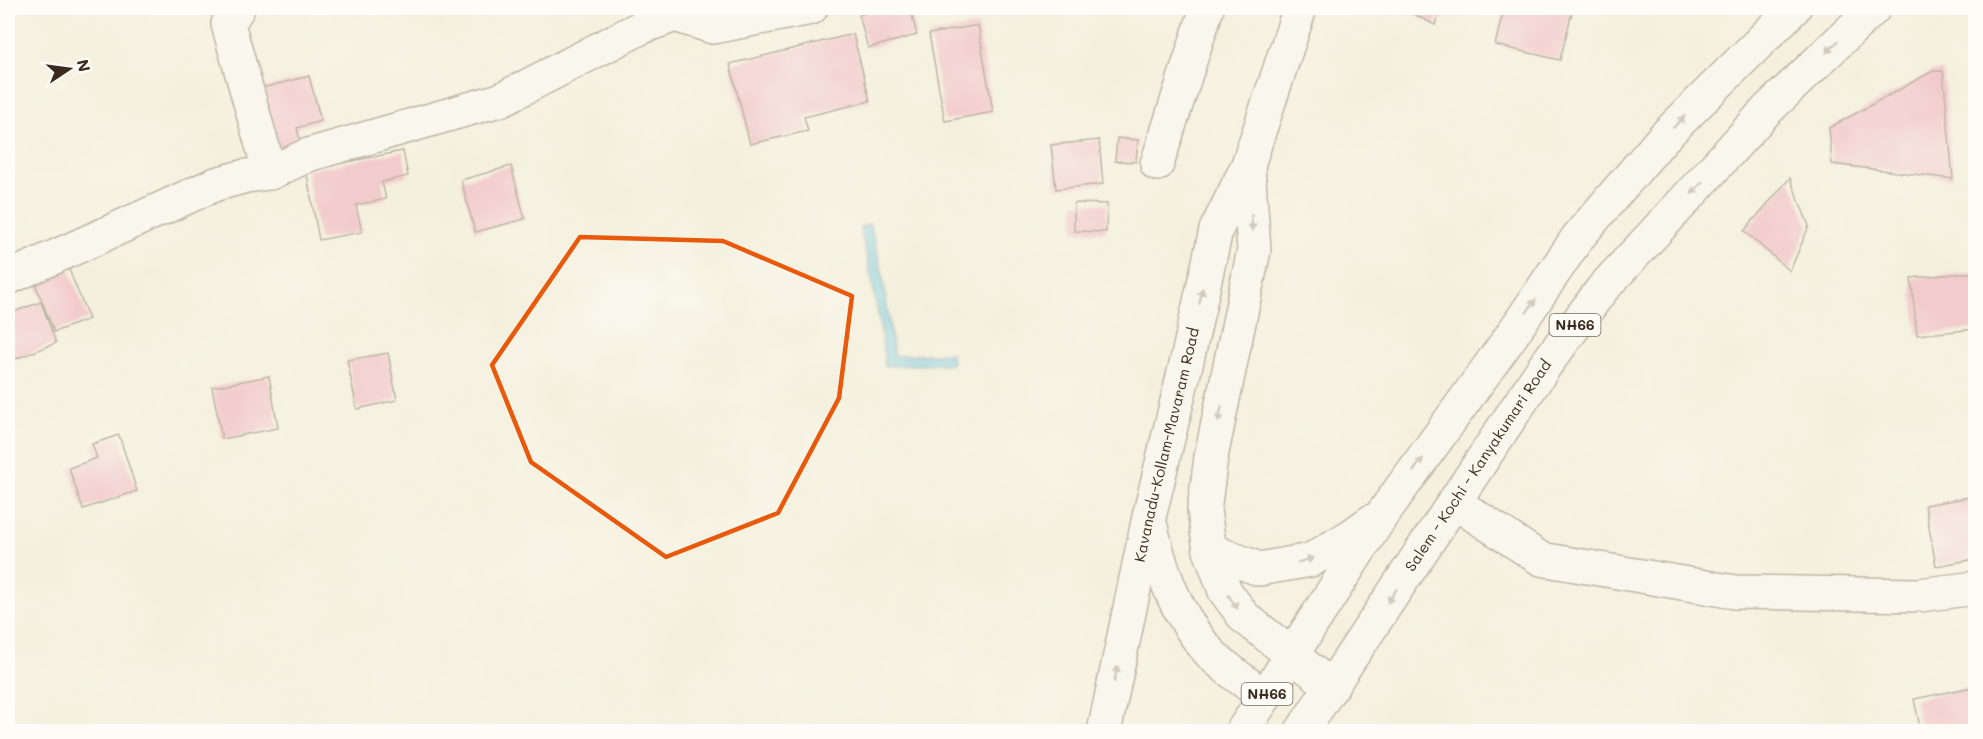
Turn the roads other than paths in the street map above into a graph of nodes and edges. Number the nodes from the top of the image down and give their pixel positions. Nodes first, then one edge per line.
1 (238, 8) edge
2 (811, 8) edge
3 (1206, 8) edge
4 (1299, 8) edge
5 (1794, 8) edge
6 (1874, 8) edge
7 (674, 11) edge
8 (1157, 164) dead end
9 (1248, 165) junction
10 (270, 173) junction
11 (8, 278) edge
12 (1454, 502) junction
13 (1384, 512) junction
14 (1149, 517) junction
15 (1209, 550) junction
16 (1976, 588) edge
17 (1291, 655) junction
18 (1332, 687) junction
19 (1265, 697) junction
20 (1104, 732) edge
21 (1242, 732) edge
22 (1300, 732) edge

1 - 10 main road
2 - 7 main road
3 - 8 main road
4 - 9 main road, Kavanadu-Kollam-Mavaram Road
13 -> 5 main road, NH66
6 -> 12 main road, Salem - Kochi - Kanyakumari Road / NH66
7 - 10 main road
14 -> 9 main road, Kavanadu-Kollam-Mavaram Road
9 -> 15 main road, Kavanadu-Kollam-Mavaram Road
10 - 11 main road
12 - 16 main road
12 -> 18 main road, Salem - Kochi - Kanyakumari Road / NH66
15 -> 13 main road
13 - 17 main road, NH66
14 - 19 main road
20 -> 14 main road, Kavanadu-Kollam-Mavaram Road
15 -> 17 main road, Kavanadu-Kollam-Mavaram Road
17 - 18 main road, Kavanadu-Kollam-Mavaram Road
17 - 19 main road, NH66
18 - 22 main road, Salem - Kochi - Kanyakumari Road / NH66
19 - 21 main road, NH66

